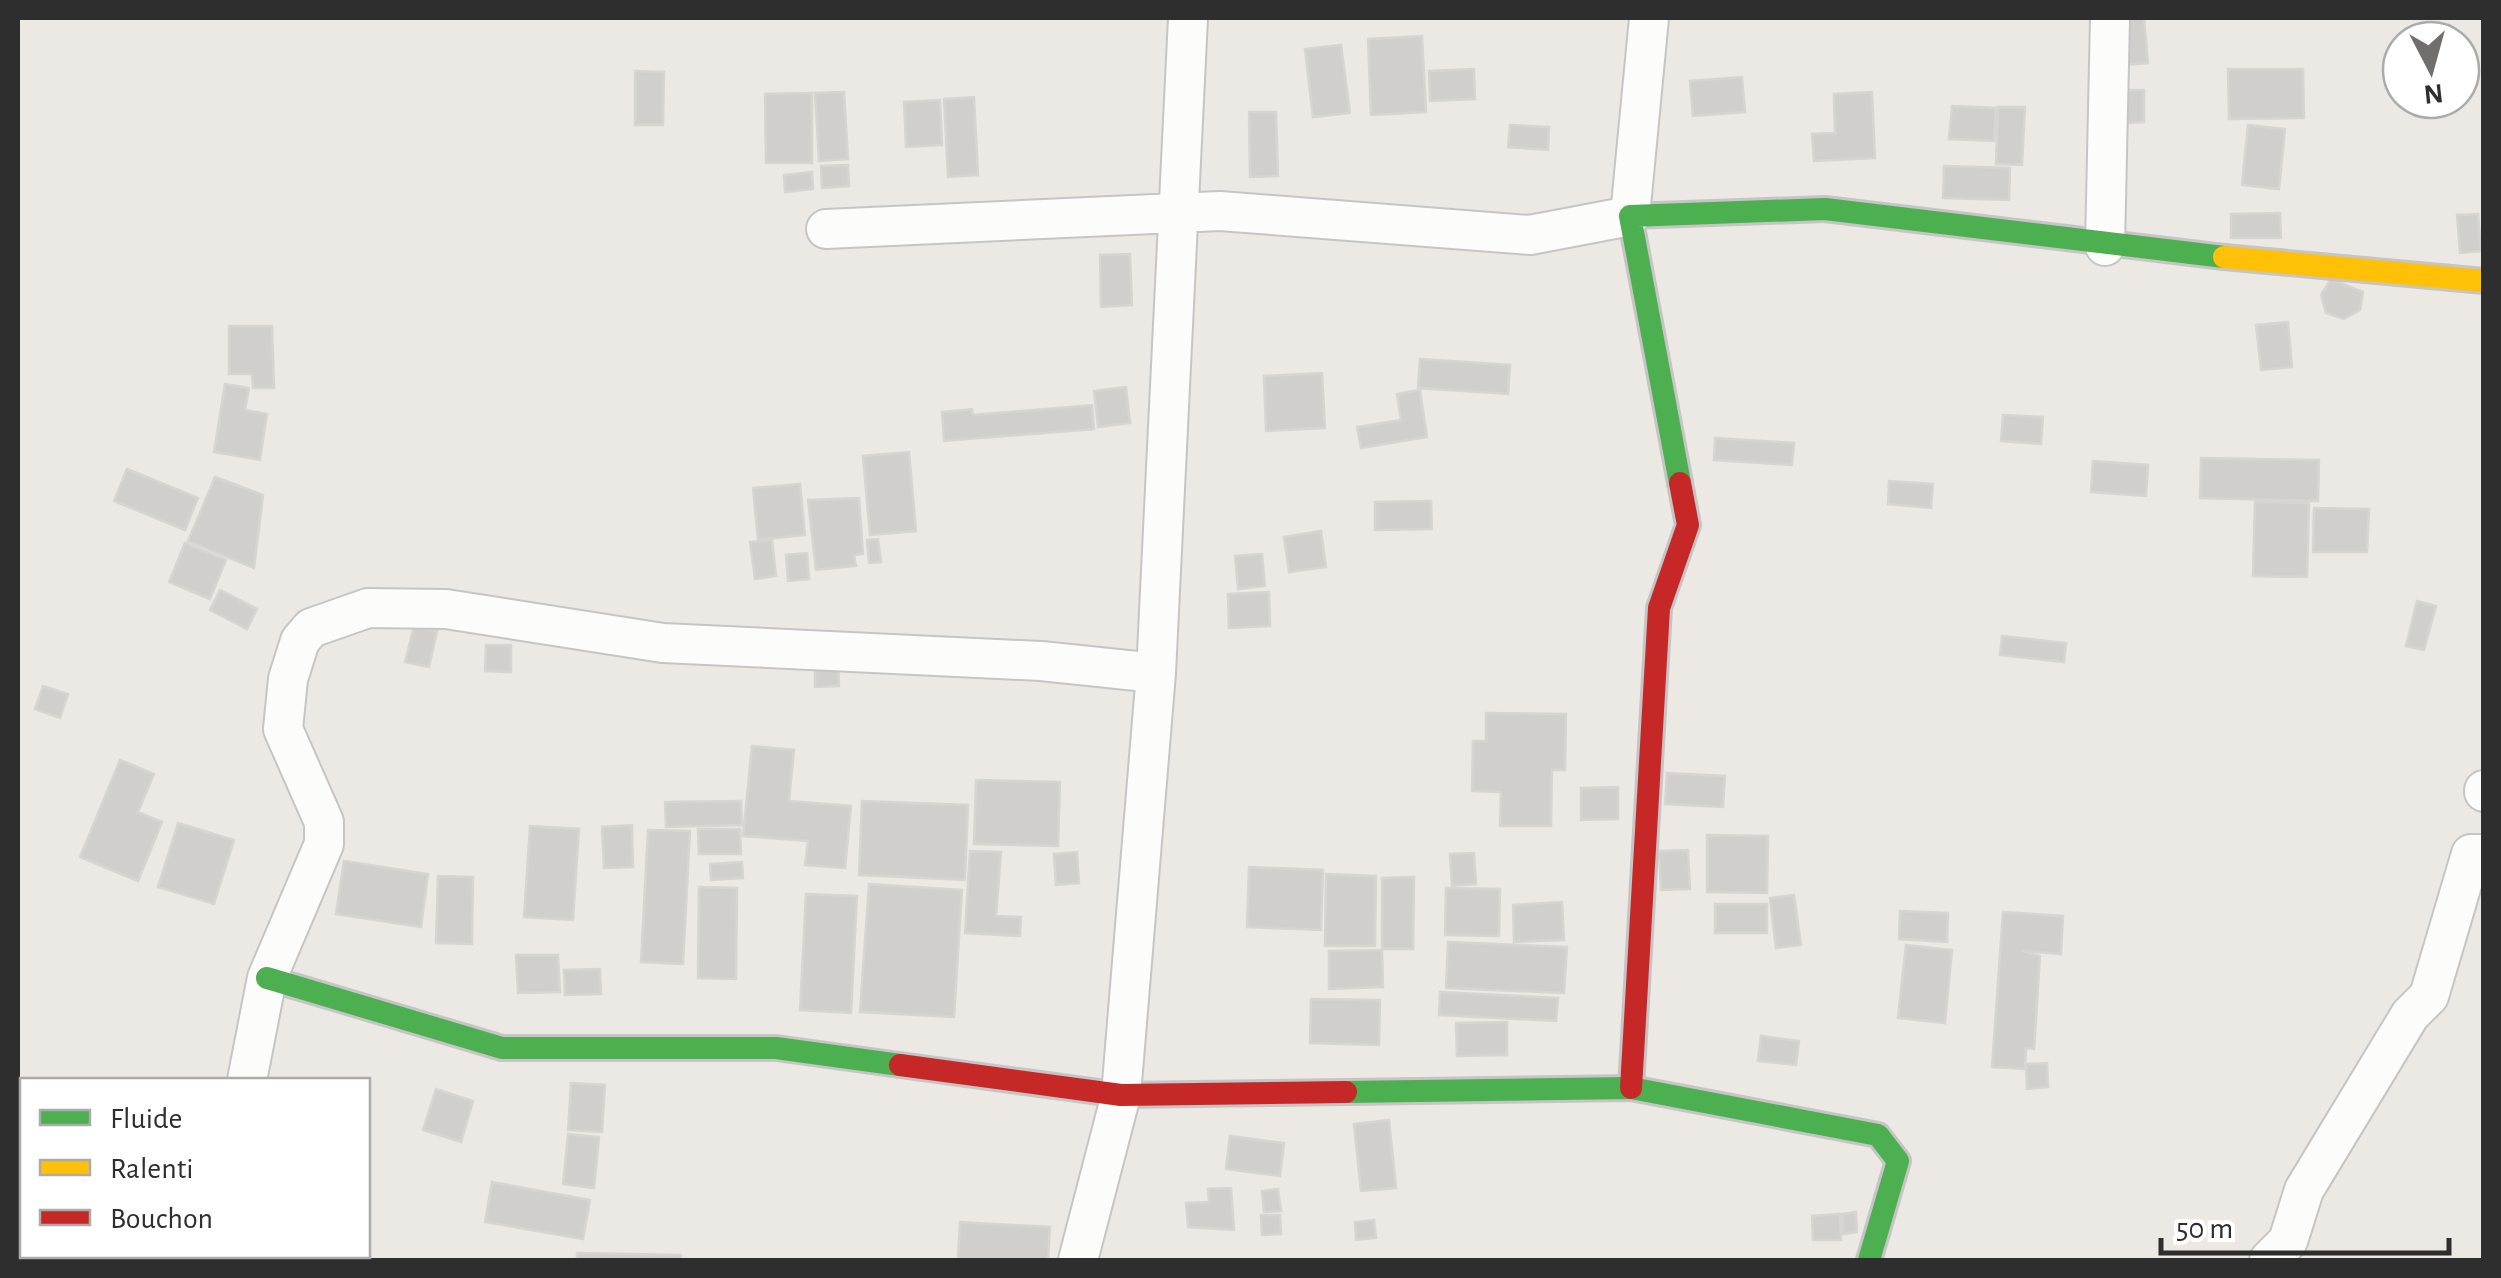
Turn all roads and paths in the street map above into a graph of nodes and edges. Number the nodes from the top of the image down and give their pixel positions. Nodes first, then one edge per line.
1 (1188, 18) edge
2 (1649, 18) edge
3 (2110, 18) edge
4 (1181, 215) junction
5 (1630, 216) junction
6 (826, 229) dead end
7 (2105, 246) junction
8 (2484, 281) edge
9 (1156, 673) junction
10 (2484, 854) edge
11 (268, 978) junction
12 (247, 1078) edge
13 (1631, 1088) junction
14 (1122, 1095) junction
15 (1078, 1260) edge
16 (1869, 1260) edge
17 (2269, 1260) edge

1 - 4 street
2 - 5 street
3 - 7 street
4 - 5 street
4 - 6 street
4 - 9 street
5 - 7 street
5 - 13 street
7 - 8 street
9 - 11 street
9 - 14 street
10 - 17 street
11 - 12 street
11 - 14 street
13 - 14 street
13 - 16 street
14 - 15 street

